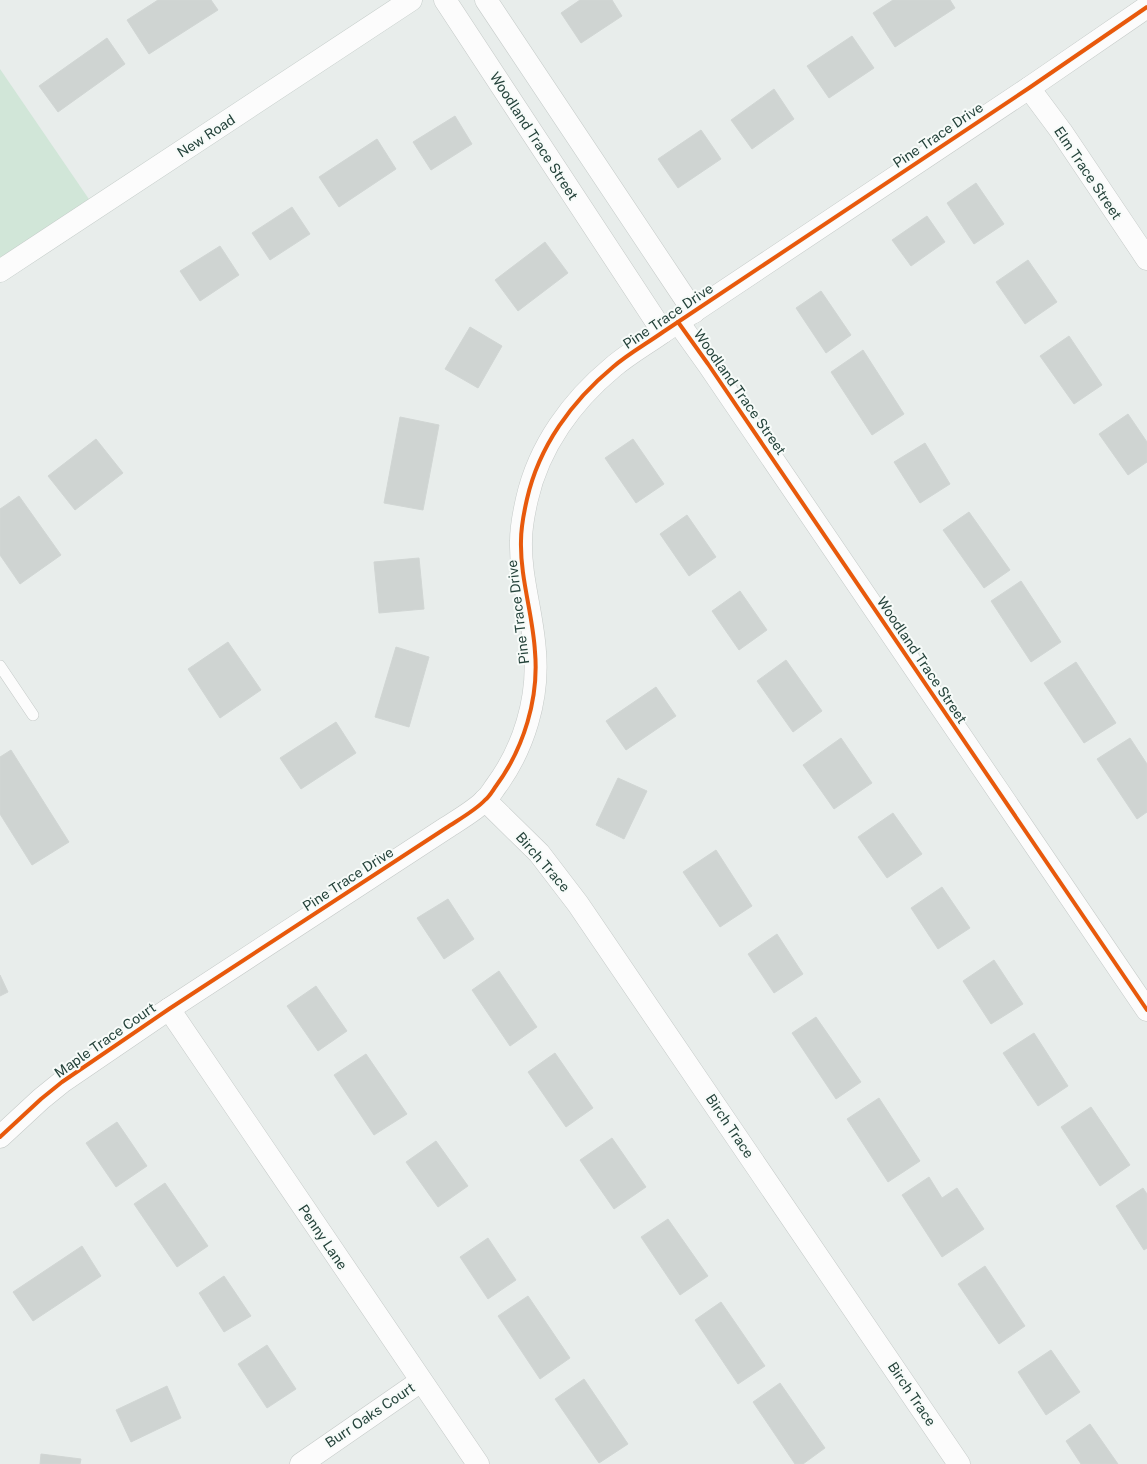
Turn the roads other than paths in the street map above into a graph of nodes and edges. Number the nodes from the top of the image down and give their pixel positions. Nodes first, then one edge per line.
1 (411, 0) edge
2 (446, 0) edge
3 (486, 0) edge
4 (1147, 7) edge
5 (1029, 88) junction
6 (1147, 259) edge
7 (0, 271) edge
8 (678, 322) junction
9 (0, 666) edge
10 (33, 715) dead end
11 (485, 800) junction
12 (168, 1009) junction
13 (1147, 1010) edge
14 (0, 1137) edge
15 (421, 1381) junction
16 (301, 1464) edge
17 (478, 1464) edge
18 (959, 1464) edge

1 - 7 street, New Road
2 - 8 street, Woodland Trace Street
3 - 8 street, Woodland Trace Street
4 - 5 street, Pine Trace Drive
5 - 6 street, Elm Trace Street
5 - 8 street, Pine Trace Drive
8 - 11 street, Pine Trace Drive
8 - 13 street, Woodland Trace Street
9 - 10 lane
11 - 12 street, Pine Trace Drive
11 - 18 street, Birch Trace
12 - 14 street, Maple Trace Court
12 - 15 street, Penny Lane
15 - 16 street, Burr Oaks Court
15 - 17 street, Penny Lane

